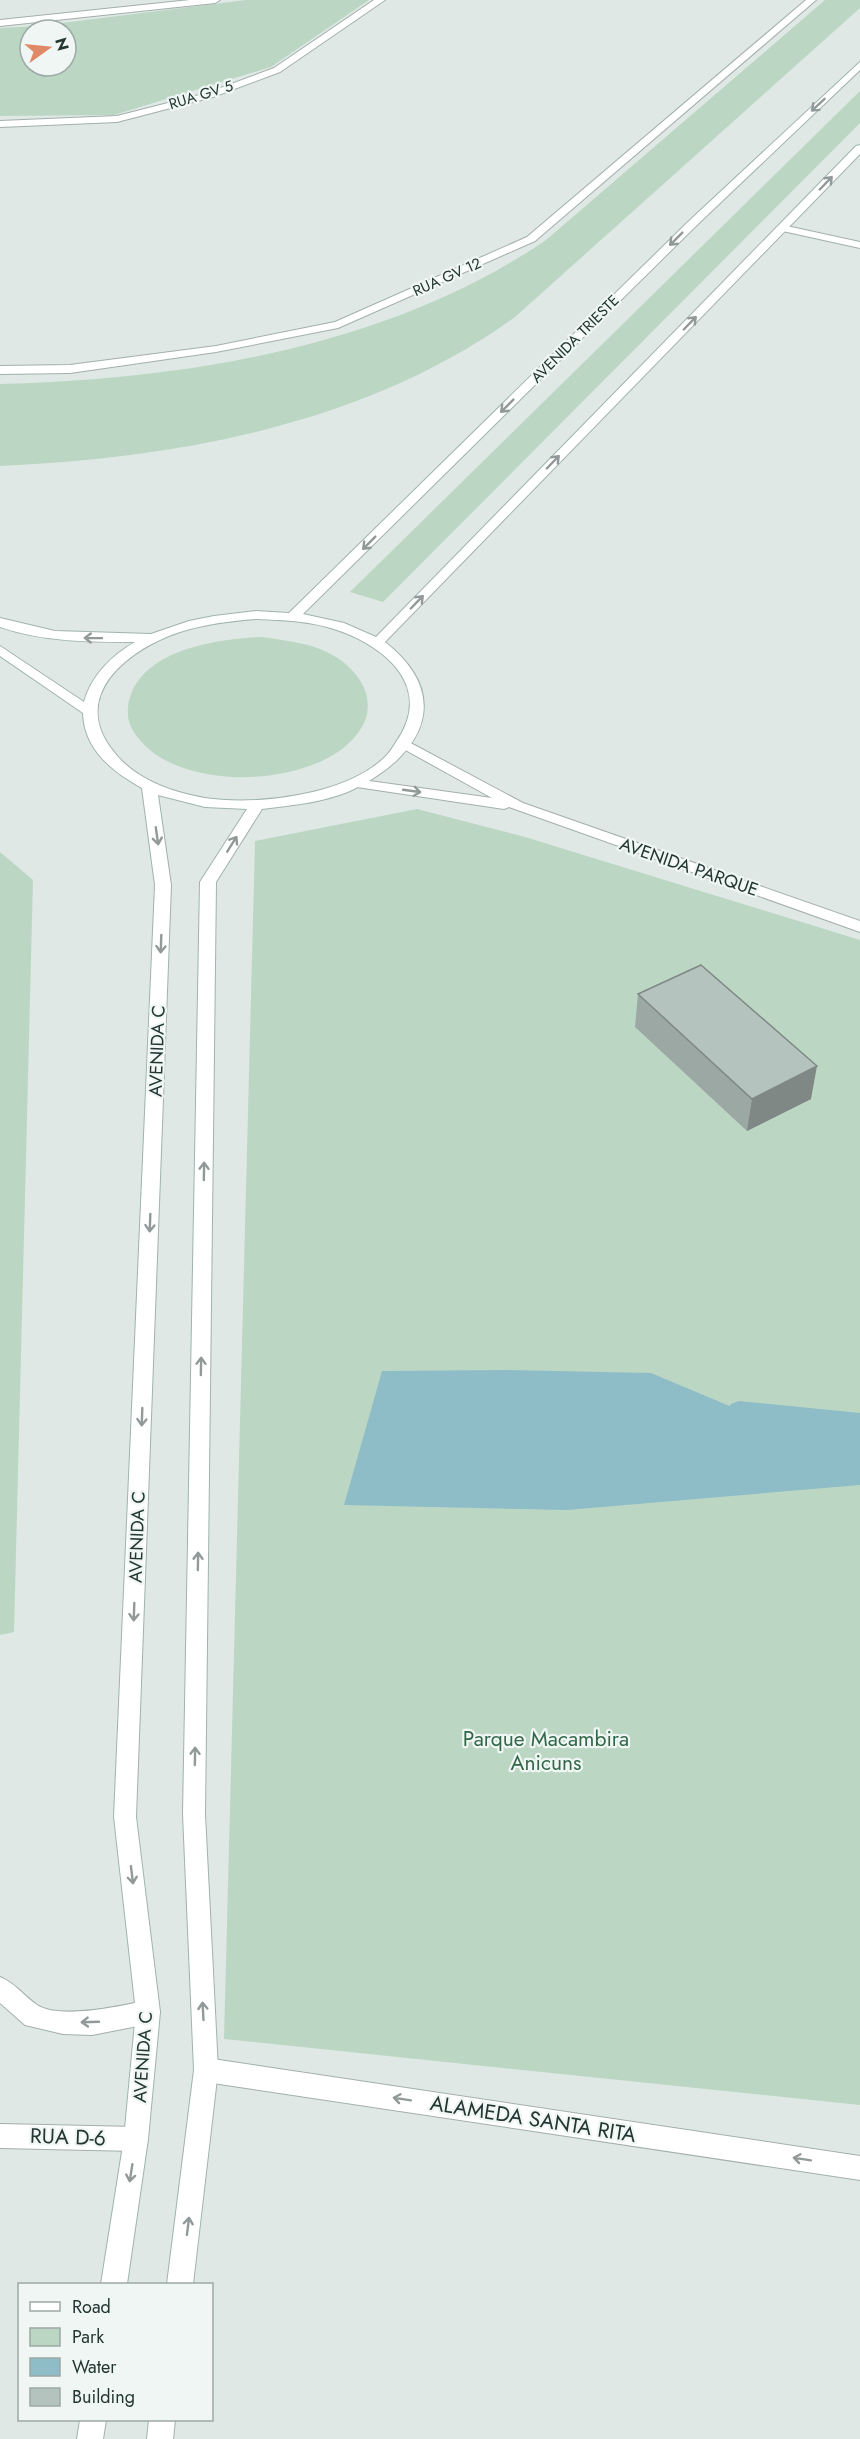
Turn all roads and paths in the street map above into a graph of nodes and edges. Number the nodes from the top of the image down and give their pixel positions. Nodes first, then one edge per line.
1 (215, 0) edge
2 (380, 0) edge
3 (811, 0) edge
4 (0, 23) edge
5 (860, 65) edge
6 (0, 124) edge
7 (860, 148) edge
8 (782, 228) junction
9 (860, 245) edge
10 (0, 370) edge
11 (293, 617) junction
12 (0, 622) edge
13 (152, 638) junction
14 (376, 644) junction
15 (0, 650) edge
16 (90, 712) junction
17 (405, 744) junction
18 (355, 783) junction
19 (149, 787) junction
20 (256, 806) junction
21 (518, 806) junction
22 (860, 926) edge
23 (0, 1988) edge
24 (148, 2012) junction
25 (206, 2070) junction
26 (0, 2136) edge
27 (136, 2139) junction
28 (860, 2168) edge
29 (114, 2283) edge
30 (180, 2283) edge
31 (93, 2421) edge
32 (162, 2421) edge
33 (90, 2439) edge
34 (160, 2439) edge

1 - 4 street
2 - 6 street, RUA GV 5
3 - 10 street, RUA GV 12
5 -> 11 street, AVENIDA TRIESTE
8 -> 7 street
8 - 9 street
14 -> 8 street
11 - 13 street
11 - 14 street
13 -> 12 street
13 - 16 street
14 - 17 street
15 - 16 street
16 - 19 street
17 - 18 street
17 - 21 street, AVENIDA PARQUE
18 - 20 street
18 -> 21 street, AVENIDA PARQUE
19 - 20 street
19 -> 24 street, AVENIDA C
25 -> 20 street
21 - 22 street, AVENIDA PARQUE
24 -> 23 street
24 - 27 street, AVENIDA C
28 -> 25 street, ALAMEDA SANTA RITA
30 -> 25 street
26 - 27 street, RUA D-6
27 -> 29 street, AVENIDA C
31 - 33 street
32 - 34 street

